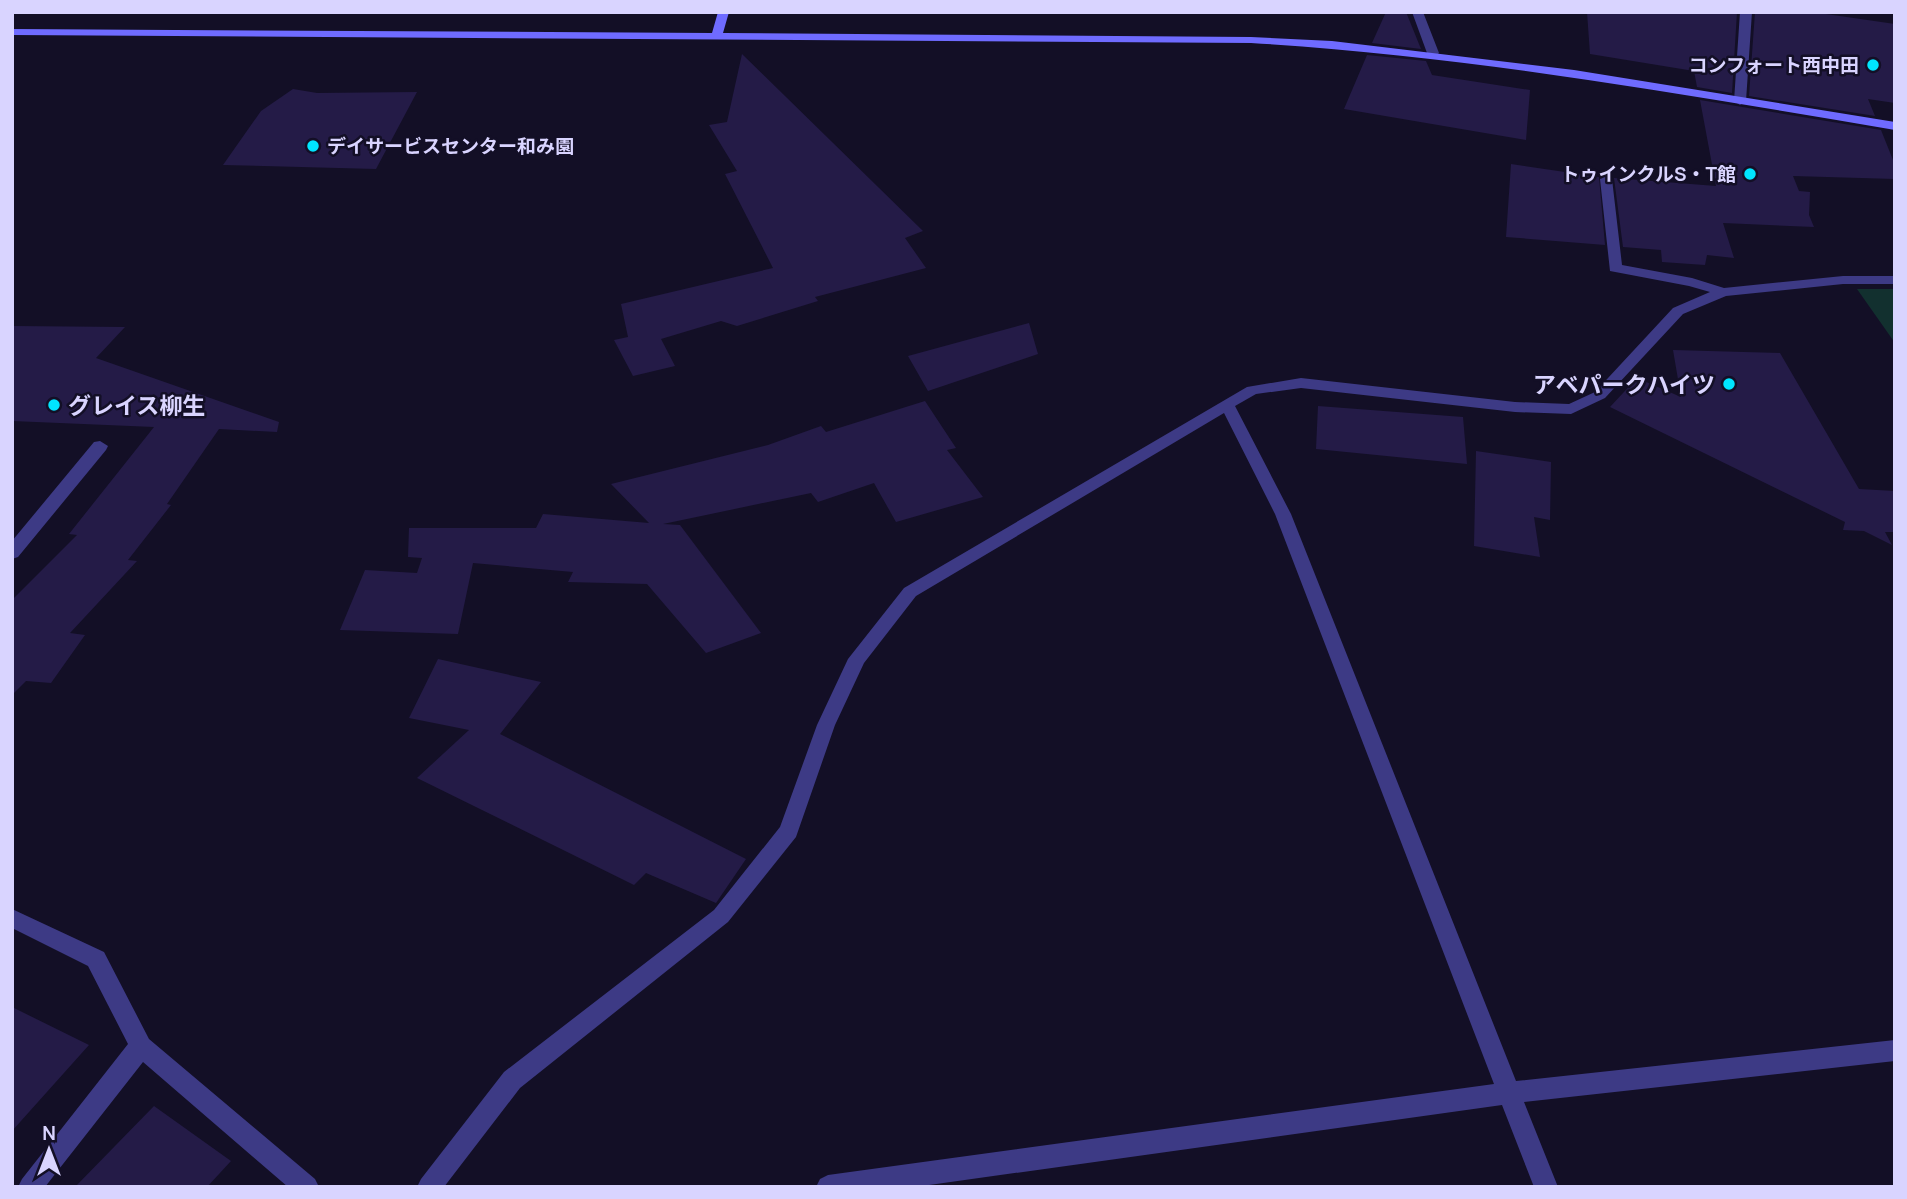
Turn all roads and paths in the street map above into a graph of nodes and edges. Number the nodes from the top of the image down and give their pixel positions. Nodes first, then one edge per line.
1 (724, 12) edge
2 (1417, 12) edge
3 (1746, 12) edge
4 (12, 32) edge
5 (716, 37) junction
6 (1433, 53) junction
7 (1740, 101) junction
8 (1895, 126) edge
9 (1606, 179) dead end
10 (1895, 279) edge
11 (1723, 292) junction
12 (1226, 403) junction
13 (100, 446) dead end
14 (12, 553) edge
15 (12, 918) edge
16 (141, 1045) junction
17 (1895, 1050) edge
18 (1508, 1093) junction
19 (30, 1187) edge
20 (307, 1187) edge
21 (429, 1187) edge
22 (828, 1187) edge
23 (1546, 1187) edge

1 - 5 street
2 - 6 street
3 - 7 street
4 - 5 street
5 - 6 street
6 - 7 street
7 - 8 street
9 - 11 street
10 - 11 street
11 - 12 street
12 - 18 street
12 - 21 street
13 - 14 street
15 - 16 street
16 - 19 street
16 - 20 street
17 - 18 street
18 - 22 street
18 - 23 street

